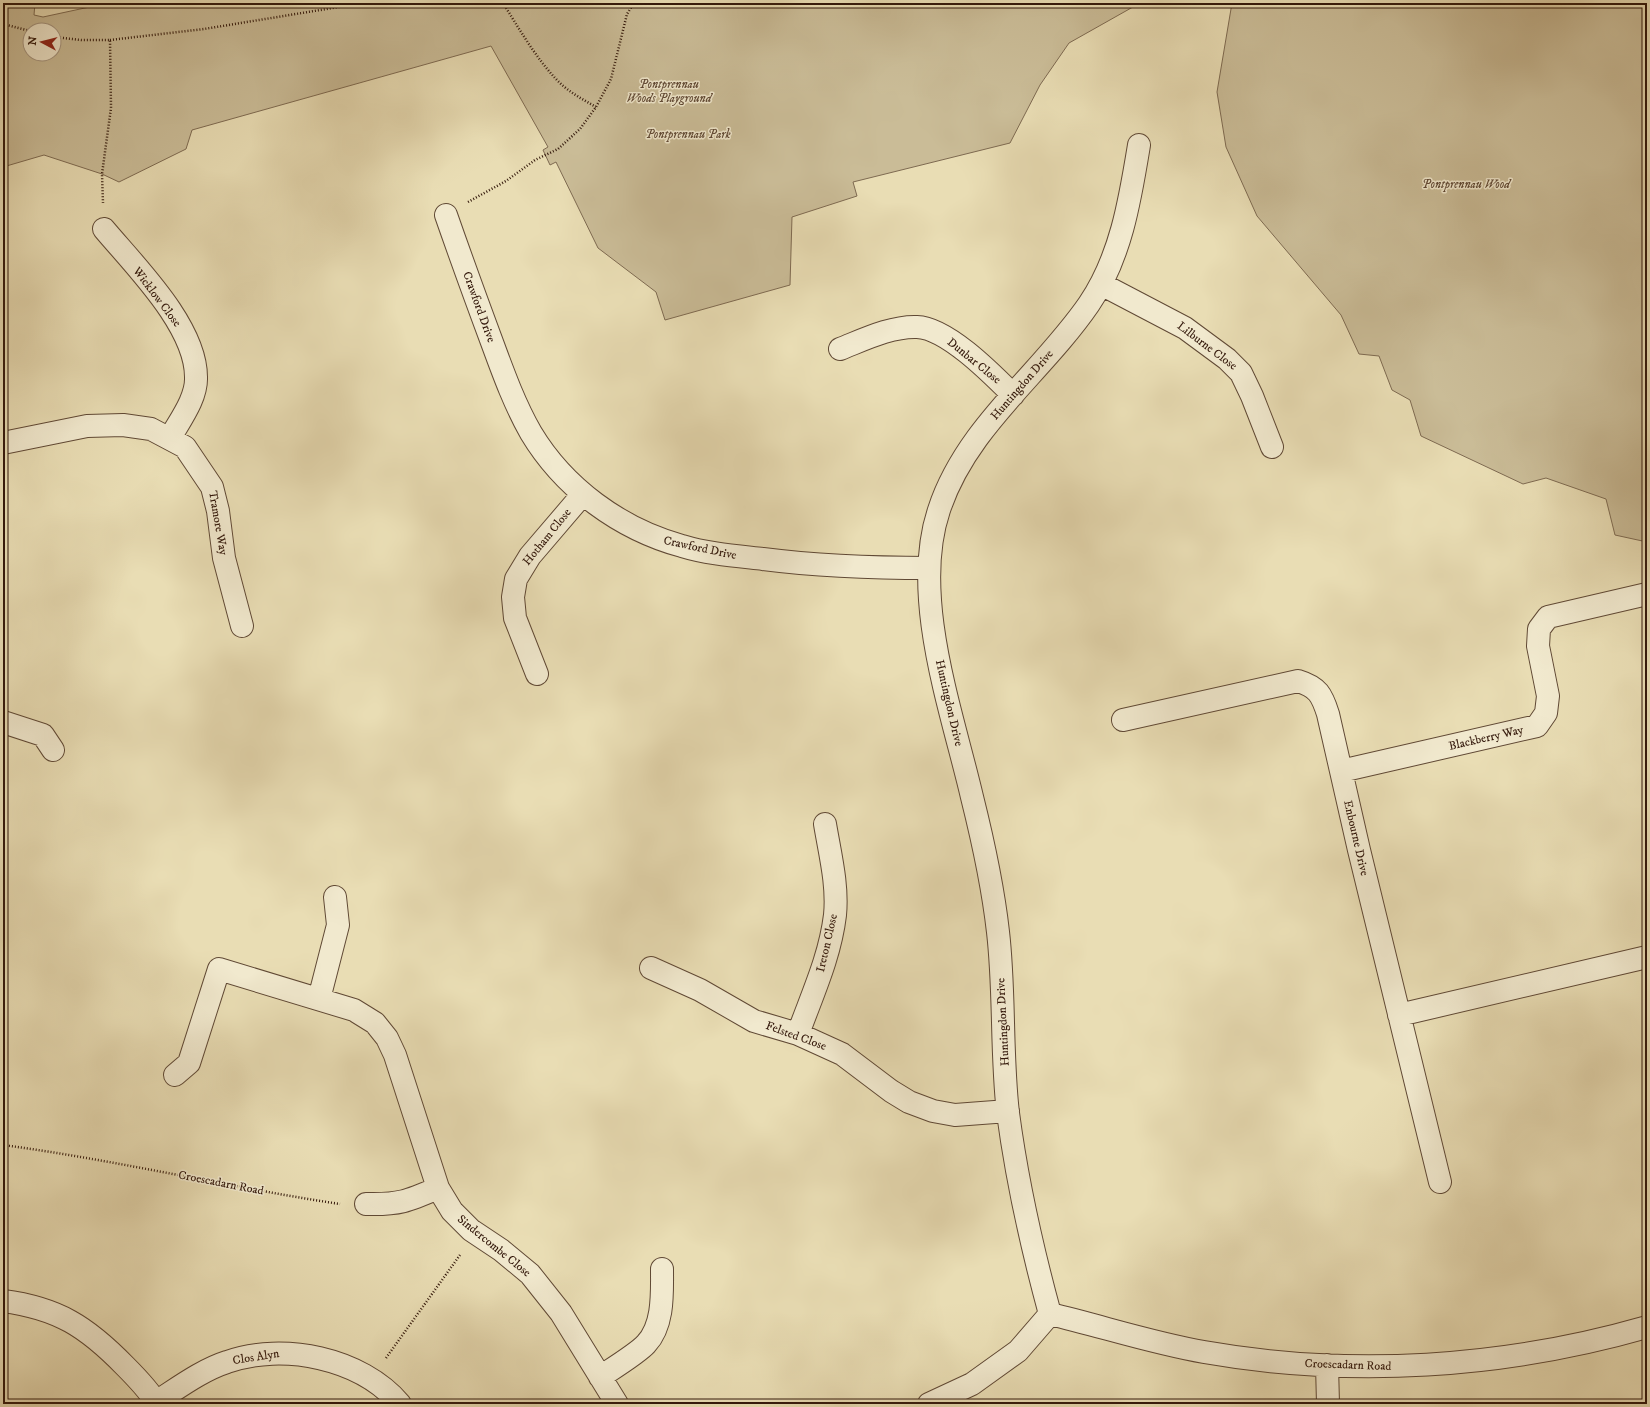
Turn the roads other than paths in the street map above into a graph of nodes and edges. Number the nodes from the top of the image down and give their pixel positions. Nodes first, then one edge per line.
1 (1139, 145) dead end
2 (446, 214) road end
3 (104, 229) road end
4 (1101, 284) junction
5 (840, 349) dead end
6 (1013, 395) junction
7 (170, 438) junction
8 (3, 443) edge
9 (1272, 447) dead end
10 (583, 494) junction
11 (929, 568) junction
12 (1647, 594) edge
13 (242, 626) dead end
14 (537, 674) dead end
15 (1123, 720) dead end
16 (3, 722) edge
17 (52, 750) dead end
18 (1341, 771) junction
19 (825, 824) dead end
20 (335, 897) dead end
21 (1647, 957) edge
22 (651, 968) dead end
23 (319, 999) junction
24 (1399, 1015) junction
25 (798, 1034) junction
26 (175, 1075) dead end
27 (1008, 1112) junction
28 (1440, 1182) dead end
29 (438, 1188) junction
30 (366, 1204) road end
31 (662, 1269) dead end
32 (3, 1301) edge
33 (1050, 1314) junction
34 (1647, 1327) edge
35 (1327, 1365) junction
36 (600, 1377) junction
37 (156, 1403) edge
38 (400, 1404) edge
39 (617, 1404) edge
40 (929, 1404) edge
41 (1328, 1404) edge

1 - 4 street, Huntingdon Drive
2 - 10 street, Crawford Drive
3 - 7 street, Wicklow Close
4 - 6 street, Huntingdon Drive
4 - 9 street, Lilburne Close
5 - 6 street, Dunbar Close
6 - 11 street, Huntingdon Drive
7 - 8 street, Tramore Way
7 - 13 street, Tramore Way
10 - 11 street, Crawford Drive
10 - 14 street, Hotham Close
11 - 27 street, Huntingdon Drive
12 - 18 street, Blackberry Way
15 - 18 street, Enbourne Drive
16 - 17 street
18 - 24 street, Enbourne Drive
19 - 25 street, Ireton Close
20 - 23 street
21 - 24 street
22 - 25 street, Felsted Close
23 - 26 street, Sindercombe Close
23 - 29 street, Sindercombe Close
24 - 28 street, Enbourne Drive
25 - 27 street, Felsted Close
27 - 33 street, Huntingdon Drive
29 - 30 street
29 - 36 street, Sindercombe Close
31 - 36 street
32 - 37 street
33 - 35 street, Croescadarn Road
33 - 40 street
34 - 35 street, Croescadarn Road
35 - 41 street
36 - 39 street, Sindercombe Close
37 - 38 street, Clos Alyn

